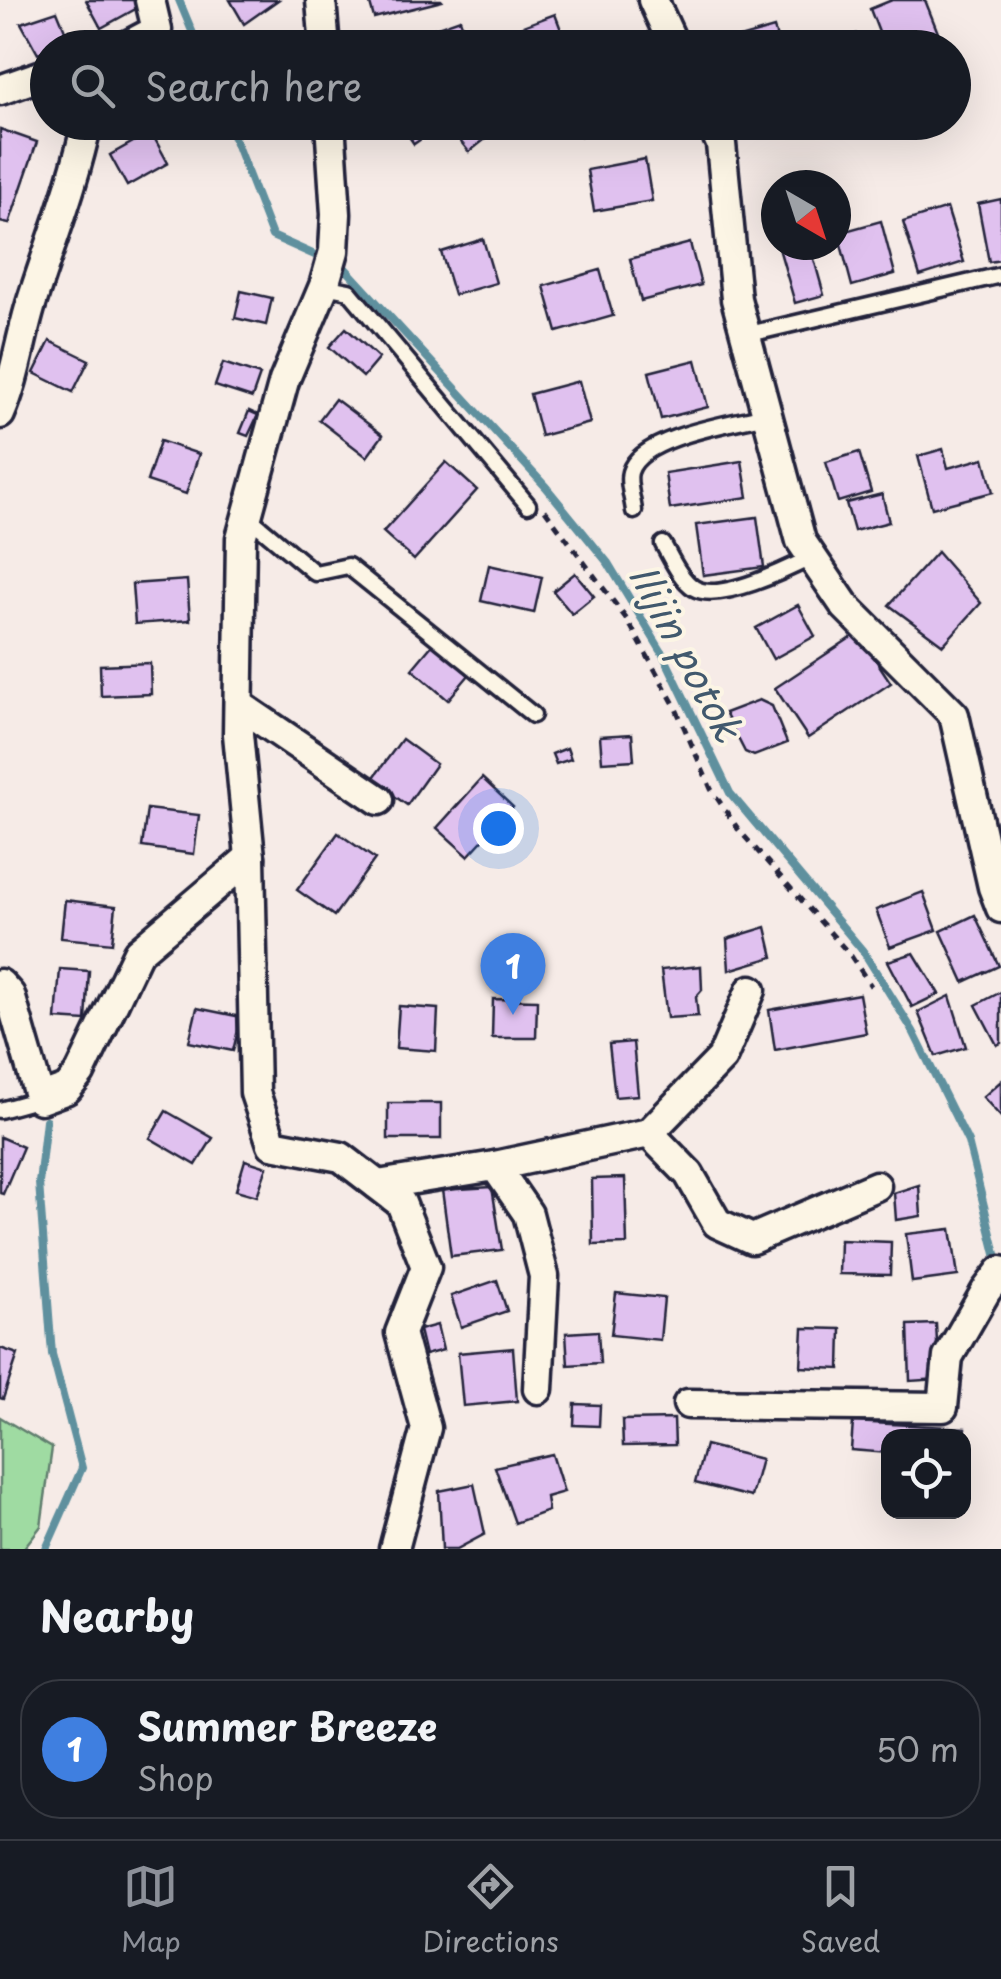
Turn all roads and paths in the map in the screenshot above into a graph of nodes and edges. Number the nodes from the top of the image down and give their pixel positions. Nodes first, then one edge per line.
1 (150, 0) edge
2 (321, 0) edge
3 (653, 0) edge
4 (157, 30) edge
5 (324, 30) edge
6 (667, 30) edge
7 (30, 79) edge
8 (0, 90) edge
9 (83, 140) edge
10 (331, 140) edge
11 (719, 140) edge
12 (1001, 274) edge
13 (324, 284) junction
14 (746, 335) junction
15 (0, 414) edge
16 (766, 415) junction
17 (528, 506) joint
18 (634, 512) dead end
19 (247, 515) junction
20 (663, 544) dead end
21 (812, 557) junction
22 (239, 705) junction
23 (533, 715) dead end
24 (379, 800) dead end
25 (250, 857) junction
26 (1001, 908) edge
27 (0, 984) edge
28 (871, 986) dead end
29 (752, 990) dead end
30 (40, 1099) junction
31 (0, 1110) edge
32 (649, 1133) junction
33 (495, 1166) junction
34 (378, 1185) junction
35 (876, 1186) dead end
36 (993, 1281) edge
37 (538, 1390) dead end
38 (688, 1404) dead end
39 (394, 1549) edge

1 - 4 street
2 - 5 street
3 - 6 street
7 - 8 street
9 - 15 street
10 - 13 street
11 - 14 street
12 - 14 lane
13 - 17 lane
13 - 19 street
14 - 16 street
16 - 18 lane
16 - 21 street
17 - 28 path
19 - 22 street
19 - 23 lane
20 - 21 lane
21 - 26 street
22 - 24 street
22 - 25 street
25 - 30 street
25 - 34 street
27 - 30 street
29 - 32 street
30 - 31 lane
32 - 33 street
32 - 35 street
33 - 34 street
33 - 37 street
34 - 39 street
36 - 38 street

